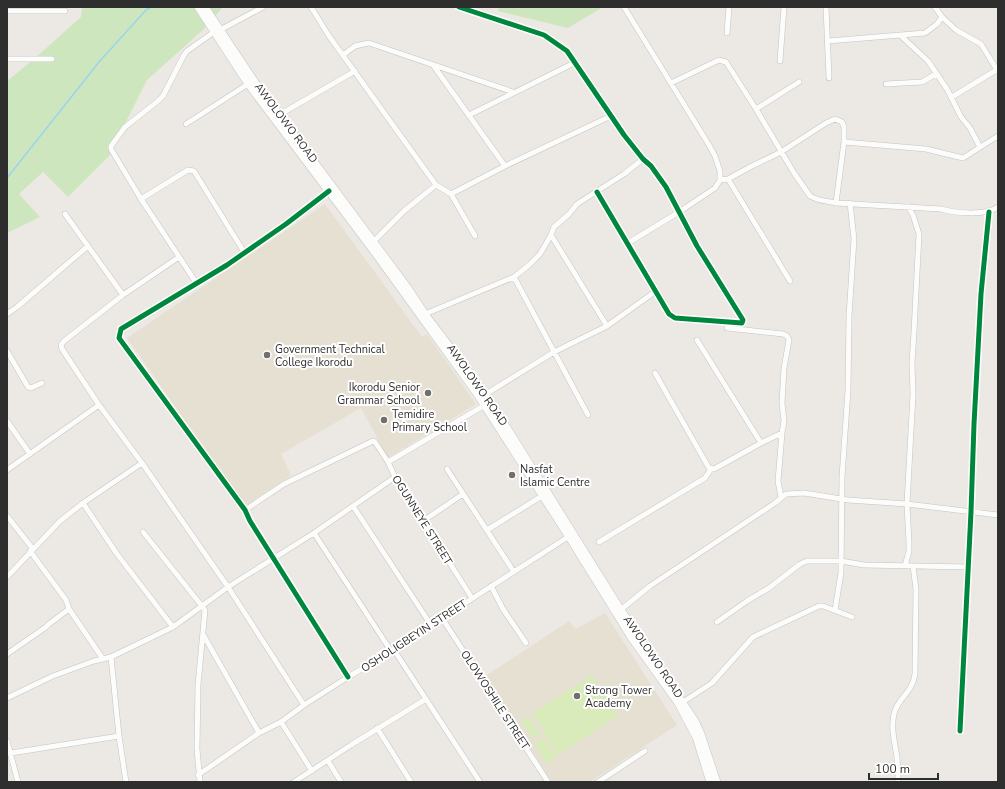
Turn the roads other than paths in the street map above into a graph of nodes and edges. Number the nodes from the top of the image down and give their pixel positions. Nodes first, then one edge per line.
1 (198, 7) edge
2 (205, 7) edge
3 (263, 7) edge
4 (311, 7) edge
5 (460, 7) edge
6 (624, 7) edge
7 (729, 7) edge
8 (784, 7) edge
9 (826, 7) edge
10 (935, 7) edge
11 (7, 11) edge
12 (65, 11) dead end
13 (942, 17) junction
14 (217, 31) junction
15 (727, 33) dead end
16 (901, 36) junction
17 (828, 41) junction
18 (343, 55) junction
19 (7, 59) edge
20 (52, 59) dead end
21 (780, 61) dead end
22 (576, 62) junction
23 (433, 64) junction
24 (997, 69) edge
25 (355, 71) junction
26 (936, 74) junction
27 (829, 78) dead end
28 (799, 82) dead end
29 (671, 83) junction
30 (248, 84) junction
31 (886, 84) dead end
32 (513, 92) junction
33 (952, 97) junction
34 (756, 109) junction
35 (279, 115) junction
36 (470, 115) junction
37 (611, 116) junction
38 (186, 124) dead end
39 (998, 136) edge
40 (844, 142) junction
41 (980, 147) junction
42 (781, 152) junction
43 (643, 159) junction
44 (505, 166) junction
45 (728, 179) junction
46 (720, 180) junction
47 (436, 185) junction
48 (329, 191) junction
49 (597, 192) junction
50 (451, 194) junction
51 (141, 199) junction
52 (836, 202) junction
53 (850, 203) junction
54 (908, 207) junction
55 (998, 207) edge
56 (679, 212) junction
57 (989, 212) junction
58 (66, 214) dead end
59 (551, 235) junction
60 (475, 236) dead end
61 (373, 242) junction
62 (628, 244) junction
63 (88, 246) junction
64 (244, 252) junction
65 (179, 257) junction
66 (514, 277) junction
67 (790, 281) dead end
68 (197, 284) junction
69 (656, 291) junction
70 (123, 295) junction
71 (412, 300) junction
72 (7, 314) edge
73 (426, 314) junction
74 (607, 326) junction
75 (727, 328) dead end
76 (698, 340) dead end
77 (7, 351) edge
78 (554, 352) junction
79 (655, 373) dead end
80 (42, 383) dead end
81 (486, 394) junction
82 (99, 405) junction
83 (485, 406) junction
84 (588, 415) dead end
85 (7, 421) edge
86 (782, 433) junction
87 (761, 443) junction
88 (30, 454) junction
89 (388, 462) junction
90 (142, 463) junction
91 (446, 469) dead end
92 (711, 469) junction
93 (7, 470) edge
94 (395, 478) junction
95 (463, 494) junction
96 (542, 496) junction
97 (781, 497) junction
98 (842, 499) junction
99 (83, 503) junction
100 (907, 504) junction
101 (353, 506) junction
102 (245, 510) junction
103 (971, 512) junction
104 (7, 516) edge
105 (998, 516) edge
106 (423, 521) junction
107 (487, 530) junction
108 (143, 532) dead end
109 (314, 533) junction
110 (571, 535) junction
111 (599, 542) dead end
112 (32, 550) junction
113 (273, 559) junction
114 (841, 561) junction
115 (905, 566) junction
116 (913, 566) junction
117 (968, 567) junction
118 (514, 572) junction
119 (7, 576) edge
120 (491, 586) junction
121 (228, 587) junction
122 (472, 598) junction
123 (202, 606) junction
124 (69, 609) junction
125 (835, 610) junction
126 (619, 611) junction
127 (852, 617) dead end
128 (442, 618) junction
129 (718, 622) dead end
130 (431, 625) junction
131 (172, 627) junction
132 (203, 635) junction
133 (526, 643) dead end
134 (392, 651) junction
135 (7, 654) edge
136 (111, 657) junction
137 (103, 659) junction
138 (348, 678) junction
139 (7, 698) edge
140 (426, 699) junction
141 (683, 702) junction
142 (304, 705) junction
143 (281, 722) junction
144 (377, 728) junction
145 (960, 730) dead end
146 (259, 734) junction
147 (119, 736) junction
148 (7, 741) edge
149 (645, 751) dead end
150 (11, 753) junction
151 (328, 760) junction
152 (312, 771) junction
153 (198, 774) junction
154 (18, 782) edge
155 (126, 782) edge
156 (200, 782) edge
157 (294, 782) edge
158 (341, 782) edge
159 (411, 782) edge
160 (480, 782) edge
161 (548, 782) edge
162 (598, 782) edge
163 (710, 782) edge
164 (717, 782) edge
165 (898, 782) edge

1 - 14 main road, AWOLOWO ROAD
2 - 14 main road, AWOLOWO ROAD
3 - 14 street
4 - 18 street
5 - 22 street
6 - 29 street
7 - 15 street
8 - 21 street
9 - 17 street
10 - 13 street
11 - 12 street
13 - 16 street
13 - 24 street
14 - 30 main road, AWOLOWO ROAD
14 - 35 main road, AWOLOWO ROAD
14 - 51 street
16 - 17 street
16 - 26 street
17 - 27 street
18 - 23 street
18 - 25 street
19 - 20 street
22 - 32 street
22 - 37 street
23 - 32 street
23 - 36 street
24 - 33 street
25 - 35 street
25 - 47 street
26 - 31 street
26 - 33 street
28 - 34 street
29 - 34 street
29 - 46 street
30 - 38 street
30 - 48 main road, AWOLOWO ROAD
32 - 36 street
33 - 41 street
34 - 42 street
35 - 61 main road, AWOLOWO ROAD
36 - 44 street
37 - 43 street
37 - 44 street
39 - 41 street
40 - 41 street
40 - 42 street
40 - 52 street
42 - 45 street
42 - 52 street
43 - 49 street
43 - 56 street
44 - 50 street
45 - 46 street
45 - 67 street
46 - 56 street
47 - 50 street
47 - 61 street
48 - 64 street
48 - 71 main road, AWOLOWO ROAD
49 - 59 street
49 - 62 street
50 - 60 street
51 - 64 street
51 - 65 street
52 - 53 street
53 - 54 street
53 - 98 street
54 - 57 street
54 - 100 street
55 - 57 street
56 - 62 street
56 - 69 street
57 - 103 street
58 - 63 street
59 - 66 street
59 - 74 street
61 - 71 main road, AWOLOWO ROAD
62 - 69 street
63 - 70 street
63 - 72 street
64 - 68 street
65 - 68 street
65 - 70 street
66 - 73 street
66 - 78 street
68 - 102 street
69 - 74 street
70 - 82 street
71 - 73 main road, AWOLOWO ROAD
71 - 83 main road, AWOLOWO ROAD
73 - 81 main road, AWOLOWO ROAD
74 - 78 street
75 - 86 street
76 - 87 street
77 - 80 street
78 - 81 street
78 - 84 street
79 - 92 street
81 - 110 main road, AWOLOWO ROAD
82 - 88 street
82 - 90 street
83 - 89 street
83 - 96 main road, AWOLOWO ROAD
85 - 88 street
86 - 87 street
86 - 97 street
87 - 92 street
88 - 93 street
89 - 94 street, OGUNNEYE STREET
89 - 102 street, OGUNNEYE STREET
90 - 99 street
90 - 121 street
91 - 95 street
92 - 111 street
94 - 101 street
94 - 106 street, OGUNNEYE STREET
95 - 106 street
95 - 107 street
96 - 107 street
96 - 110 main road, AWOLOWO ROAD
97 - 98 street
97 - 126 street
98 - 100 street
98 - 114 street
99 - 112 street
99 - 131 street
100 - 103 street
100 - 115 street
101 - 109 street
101 - 130 street
102 - 113 street
103 - 105 street
103 - 117 street
104 - 112 street
106 - 122 street, OGUNNEYE STREET
107 - 118 street
108 - 123 street
109 - 113 street
109 - 134 street
110 - 118 street, OSHOLIGBEYIN STREET
110 - 126 main road, AWOLOWO ROAD
112 - 119 street
112 - 124 street
113 - 121 street
113 - 138 street
114 - 115 street
114 - 125 street
114 - 129 street
115 - 116 street
116 - 117 street
116 - 165 street
117 - 145 street
118 - 120 street, OSHOLIGBEYIN STREET
120 - 122 street, OSHOLIGBEYIN STREET
120 - 133 street
121 - 123 street
121 - 142 street
122 - 128 street, OSHOLIGBEYIN STREET
123 - 131 street
123 - 132 street
124 - 135 street
124 - 137 street
125 - 127 street
125 - 141 street
126 - 141 main road, AWOLOWO ROAD
126 - 163 main road, AWOLOWO ROAD
128 - 130 street, OSHOLIGBEYIN STREET
128 - 161 street, OLOWOSHILE STREET
130 - 134 street, OSHOLIGBEYIN STREET
131 - 136 street
132 - 146 street
132 - 153 street
134 - 138 street, OSHOLIGBEYIN STREET
134 - 140 street
136 - 137 street
136 - 147 street
137 - 139 street
138 - 142 street, OSHOLIGBEYIN STREET
140 - 144 street
140 - 160 street
141 - 164 main road, AWOLOWO ROAD
142 - 143 street, OSHOLIGBEYIN STREET
143 - 146 street, OSHOLIGBEYIN STREET
143 - 152 street
144 - 151 street
144 - 159 street
146 - 153 street, OSHOLIGBEYIN STREET
147 - 150 street
147 - 155 street
148 - 150 street
149 - 162 street
150 - 154 street
151 - 152 street
151 - 158 street
152 - 157 street
153 - 156 street

